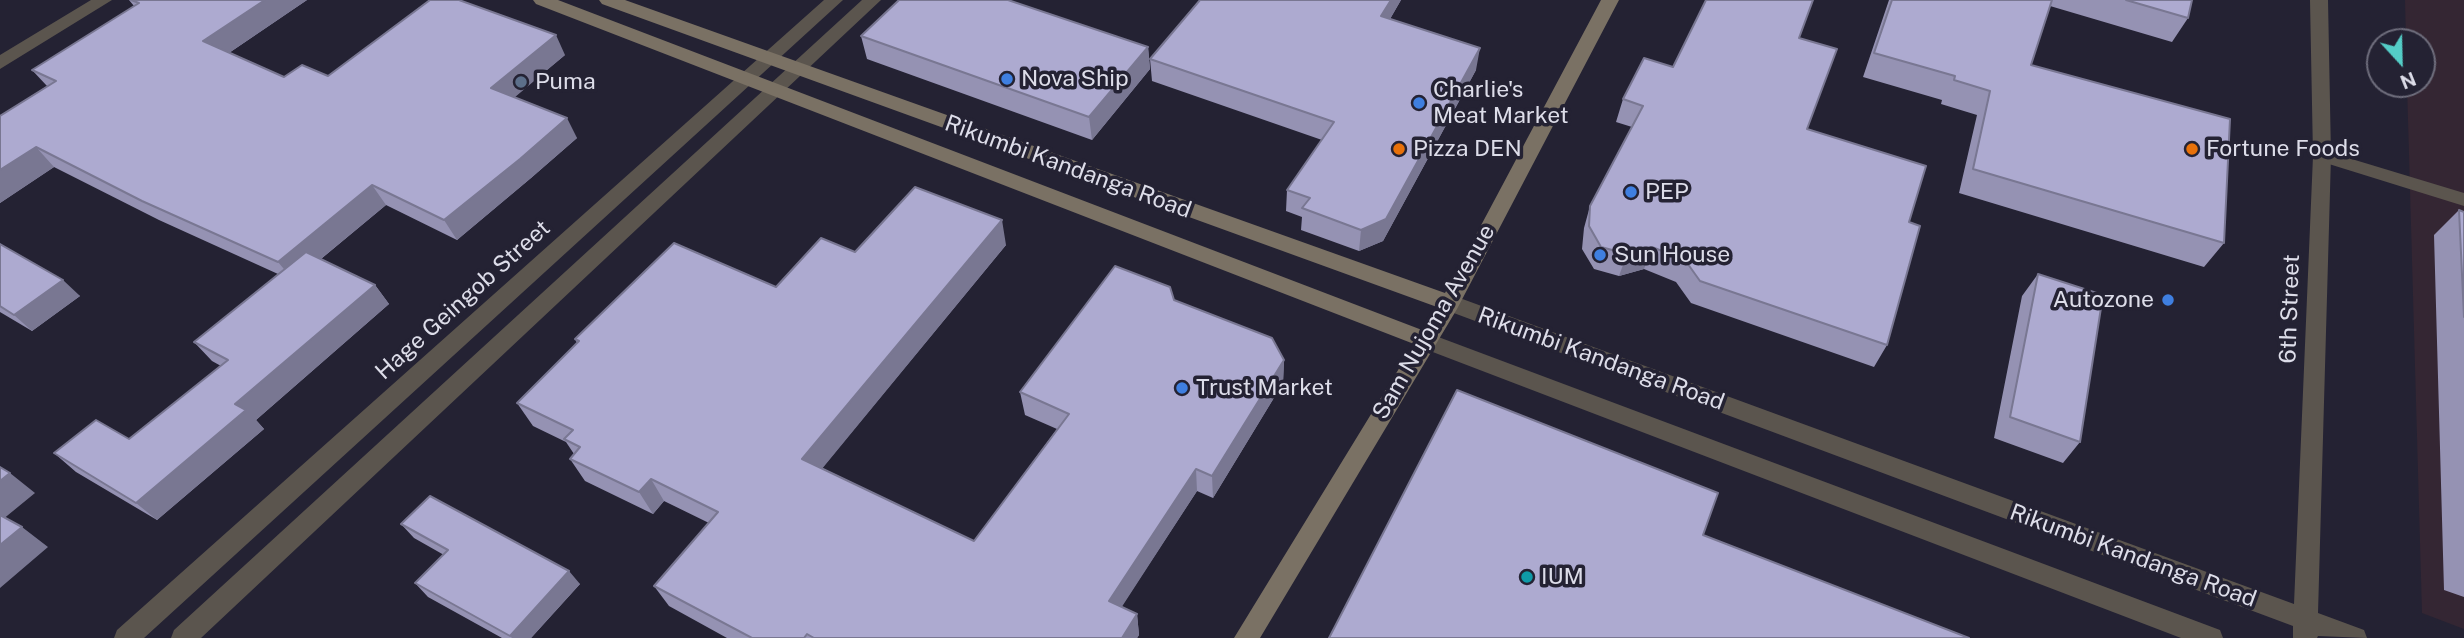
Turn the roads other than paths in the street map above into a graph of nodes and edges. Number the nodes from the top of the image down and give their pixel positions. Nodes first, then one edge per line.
1 (103, 0) edge
2 (542, 0) edge
3 (608, 0) edge
4 (834, 0) edge
5 (872, 0) edge
6 (1610, 0) edge
7 (2319, 0) edge
8 (768, 60) junction
9 (0, 64) edge
10 (797, 70) junction
11 (748, 78) junction
12 (775, 88) junction
13 (2322, 156) junction
14 (2464, 201) edge
15 (1450, 303) junction
16 (1425, 340) junction
17 (2305, 629) edge
18 (127, 638) edge
19 (183, 638) edge
20 (1246, 638) edge
21 (2211, 638) edge
22 (2355, 638) edge

1 - 9 street
2 - 11 main road, Rikumbi Kandanga Road
3 - 8 main road, Rikumbi Kandanga Road
4 - 8 street, Hage Geingob Street
5 - 10 street
6 - 15 main road, Sam Nujoma Avenue
7 - 13 street, 6th Street
8 - 10 main road, Rikumbi Kandanga Road
8 - 11 street, Hage Geingob Street
10 - 12 street
10 - 15 main road, Rikumbi Kandanga Road
11 - 12 main road, Rikumbi Kandanga Road
11 - 18 street, Hage Geingob Street
12 - 16 main road, Rikumbi Kandanga Road
12 - 19 street
13 - 14 lane
13 - 17 street, 6th Street
15 - 16 main road, Sam Nujoma Avenue
15 - 17 street, Rikumbi Kandanga Road
16 - 20 main road, Sam Nujoma Avenue
16 - 21 street, Rikumbi Kandanga Road
17 - 22 street, Rikumbi Kandanga Road

